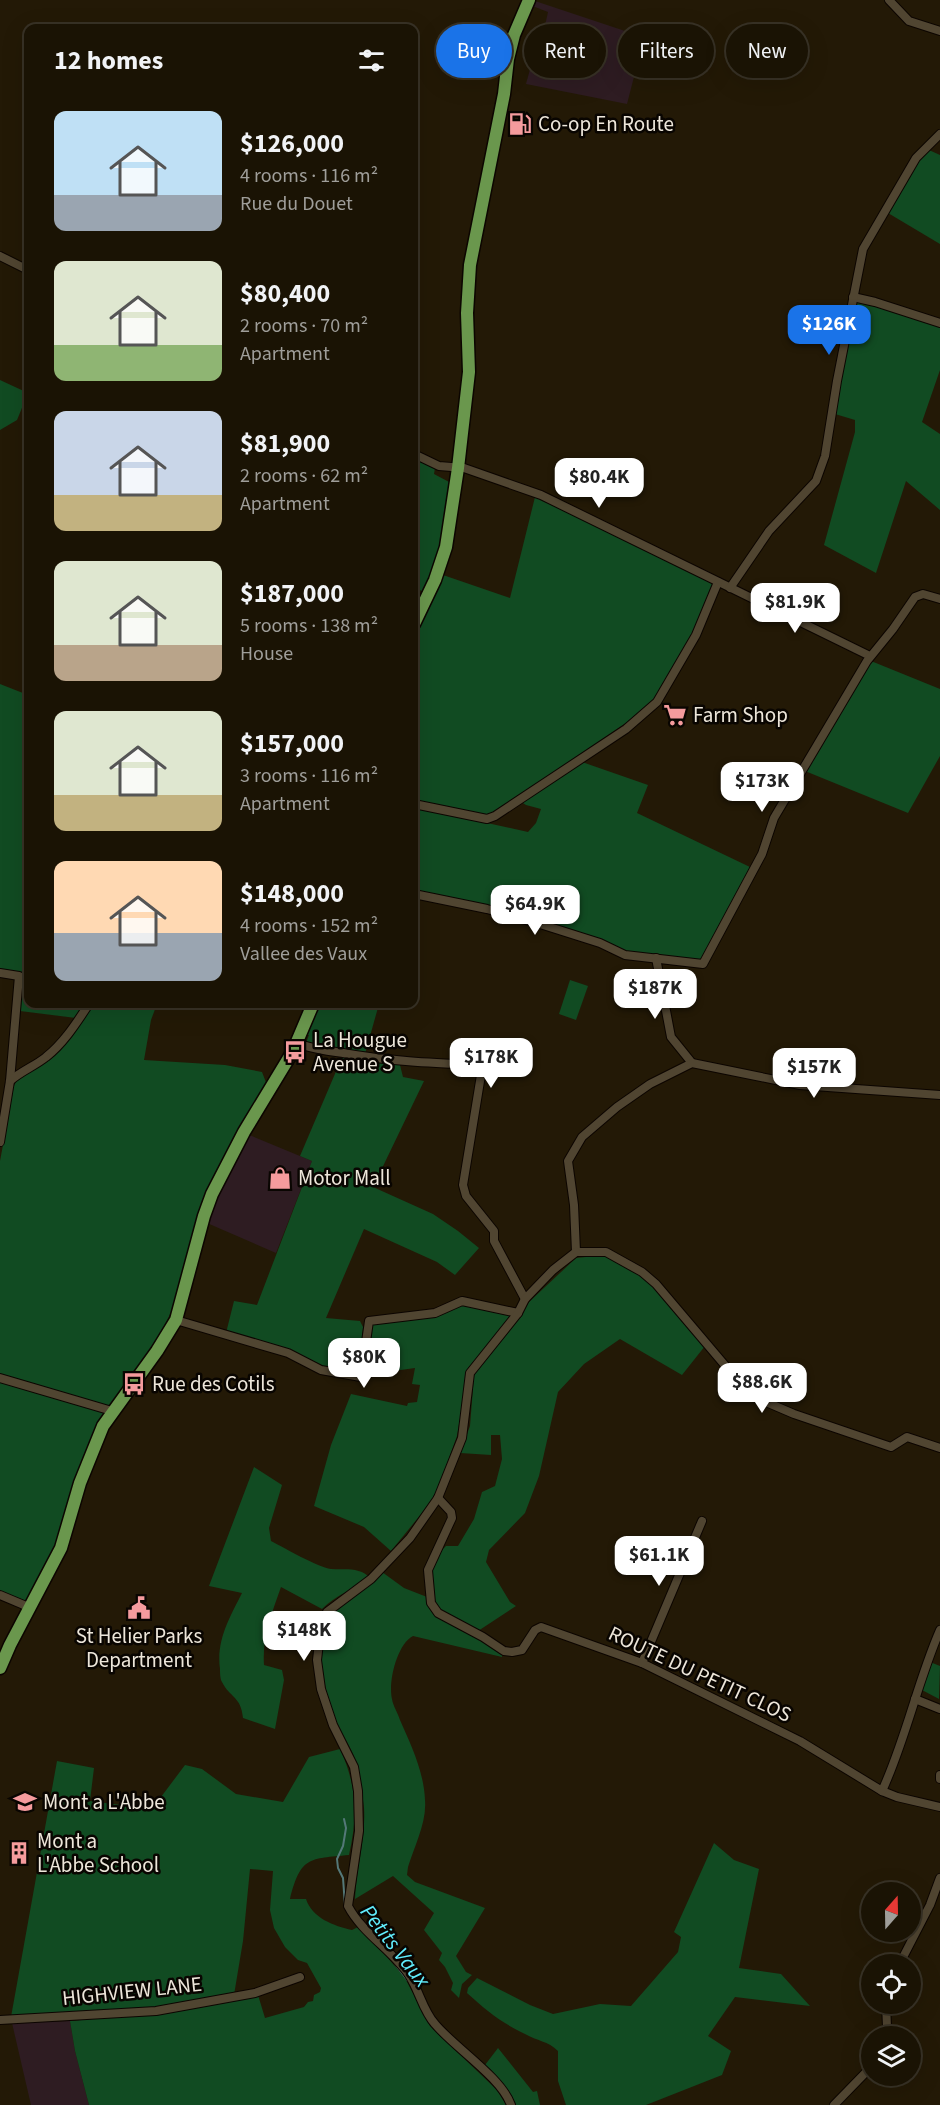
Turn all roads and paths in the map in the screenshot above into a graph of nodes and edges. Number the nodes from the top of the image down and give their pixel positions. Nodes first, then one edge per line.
1 (529, 0) edge
2 (889, 0) edge
3 (940, 31) edge
4 (940, 134) edge
5 (0, 256) edge
6 (24, 268) edge
7 (853, 297) junction
8 (940, 324) edge
9 (418, 456) edge
10 (458, 468) junction
11 (718, 582) junction
12 (730, 588) junction
13 (940, 599) edge
14 (418, 615) edge
15 (870, 656) junction
16 (418, 805) edge
17 (418, 895) edge
18 (656, 958) junction
19 (0, 973) edge
20 (86, 1008) edge
21 (311, 1008) edge
22 (297, 1043) junction
23 (692, 1063) junction
24 (10, 1081) junction
25 (940, 1095) edge
26 (0, 1142) edge
27 (576, 1252) junction
28 (525, 1299) junction
29 (518, 1313) junction
30 (176, 1320) junction
31 (0, 1378) edge
32 (112, 1411) junction
33 (940, 1448) edge
34 (438, 1498) junction
35 (702, 1521) dead end
36 (0, 1595) edge
37 (31, 1608) junction
38 (940, 1630) edge
39 (642, 1663) junction
40 (0, 1668) edge
41 (915, 1699) junction
42 (940, 1709) edge
43 (882, 1791) junction
44 (940, 1807) edge
45 (940, 1878) edge
46 (906, 1954) edge
47 (300, 1977) dead end
48 (0, 2020) edge
49 (861, 2077) edge
50 (511, 2105) edge
51 (834, 2105) edge

1 - 10 main road
2 - 3 street
4 - 7 street
5 - 6 street
7 - 8 street
7 - 12 street
9 - 10 street
10 - 11 street
10 - 14 main road
11 - 12 street
11 - 16 street
12 - 15 street
13 - 15 street
15 - 18 street
17 - 18 street
18 - 23 street
19 - 24 street
20 - 24 street
21 - 22 main road
22 - 28 street
22 - 30 main road
23 - 25 street
23 - 27 street
24 - 26 street
27 - 28 street
27 - 33 street
28 - 29 street
29 - 30 street
29 - 34 street
30 - 32 main road
31 - 32 street
32 - 37 main road
34 - 39 street, ROUTE DU PETIT CLOS
34 - 50 street
35 - 39 street
36 - 37 street
37 - 40 main road
38 - 41 street
39 - 43 street, ROUTE DU PETIT CLOS
41 - 42 street
41 - 43 street
43 - 44 street, ROUTE DU PETIT CLOS
45 - 46 street
47 - 48 street, HIGHVIEW LANE
49 - 51 street

